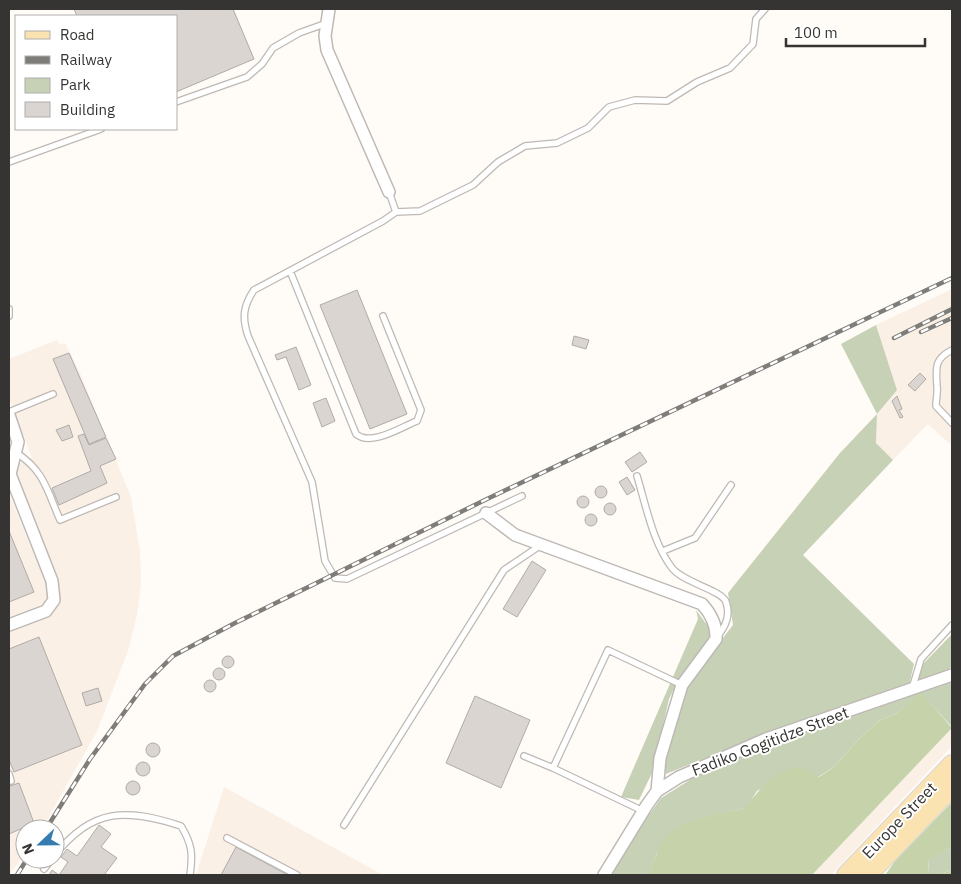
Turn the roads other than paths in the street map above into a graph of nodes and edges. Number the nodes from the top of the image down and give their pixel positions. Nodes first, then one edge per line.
1 (329, 9) edge
2 (765, 9) edge
3 (327, 23) junction
4 (178, 101) edge
5 (98, 130) edge
6 (9, 162) edge
7 (389, 192) joint
8 (396, 212) junction
9 (290, 271) junction
10 (9, 309) edge
11 (9, 316) edge
12 (383, 316) dead end
13 (952, 350) edge
14 (52, 394) dead end
15 (9, 414) edge
16 (952, 423) edge
17 (16, 452) junction
18 (637, 476) dead end
19 (731, 485) dead end
20 (522, 496) dead end
21 (116, 497) dead end
22 (486, 513) junction
23 (541, 545) junction
24 (663, 551) junction
25 (9, 625) edge
26 (952, 625) edge
27 (716, 639) junction
28 (952, 675) edge
29 (682, 685) junction
30 (912, 689) junction
31 (524, 756) dead end
32 (952, 764) edge
33 (553, 768) junction
34 (952, 787) edge
35 (658, 791) junction
36 (643, 811) junction
37 (344, 825) dead end
38 (227, 838) dead end
39 (65, 842) edge
40 (190, 875) edge
41 (297, 875) edge
42 (604, 875) edge
43 (846, 875) edge
44 (868, 875) edge

1 - 3 street
2 - 8 lane
3 - 4 lane
3 - 7 street
5 - 6 lane
7 - 8 lane
8 - 9 lane
9 - 12 lane
9 - 22 lane
10 - 11 lane
13 - 16 lane
14 - 15 lane
15 - 17 street
17 - 21 lane
17 - 25 street
18 - 24 lane
19 - 24 lane
20 - 22 lane
22 - 23 street
23 - 27 street
23 - 37 lane
24 - 27 lane
26 - 30 lane
27 - 29 street
28 - 30 street, Fadiko Gogitidze Street
29 - 33 lane
29 - 35 street
30 - 35 street, Fadiko Gogitidze Street
31 - 33 lane
32 - 43 main road, Europe Street
33 - 36 lane
34 - 44 main road, Europe Street
35 - 36 street, Fadiko Gogitidze Street
36 - 42 street, Fadiko Gogitidze Street
38 - 41 lane
39 - 40 lane

